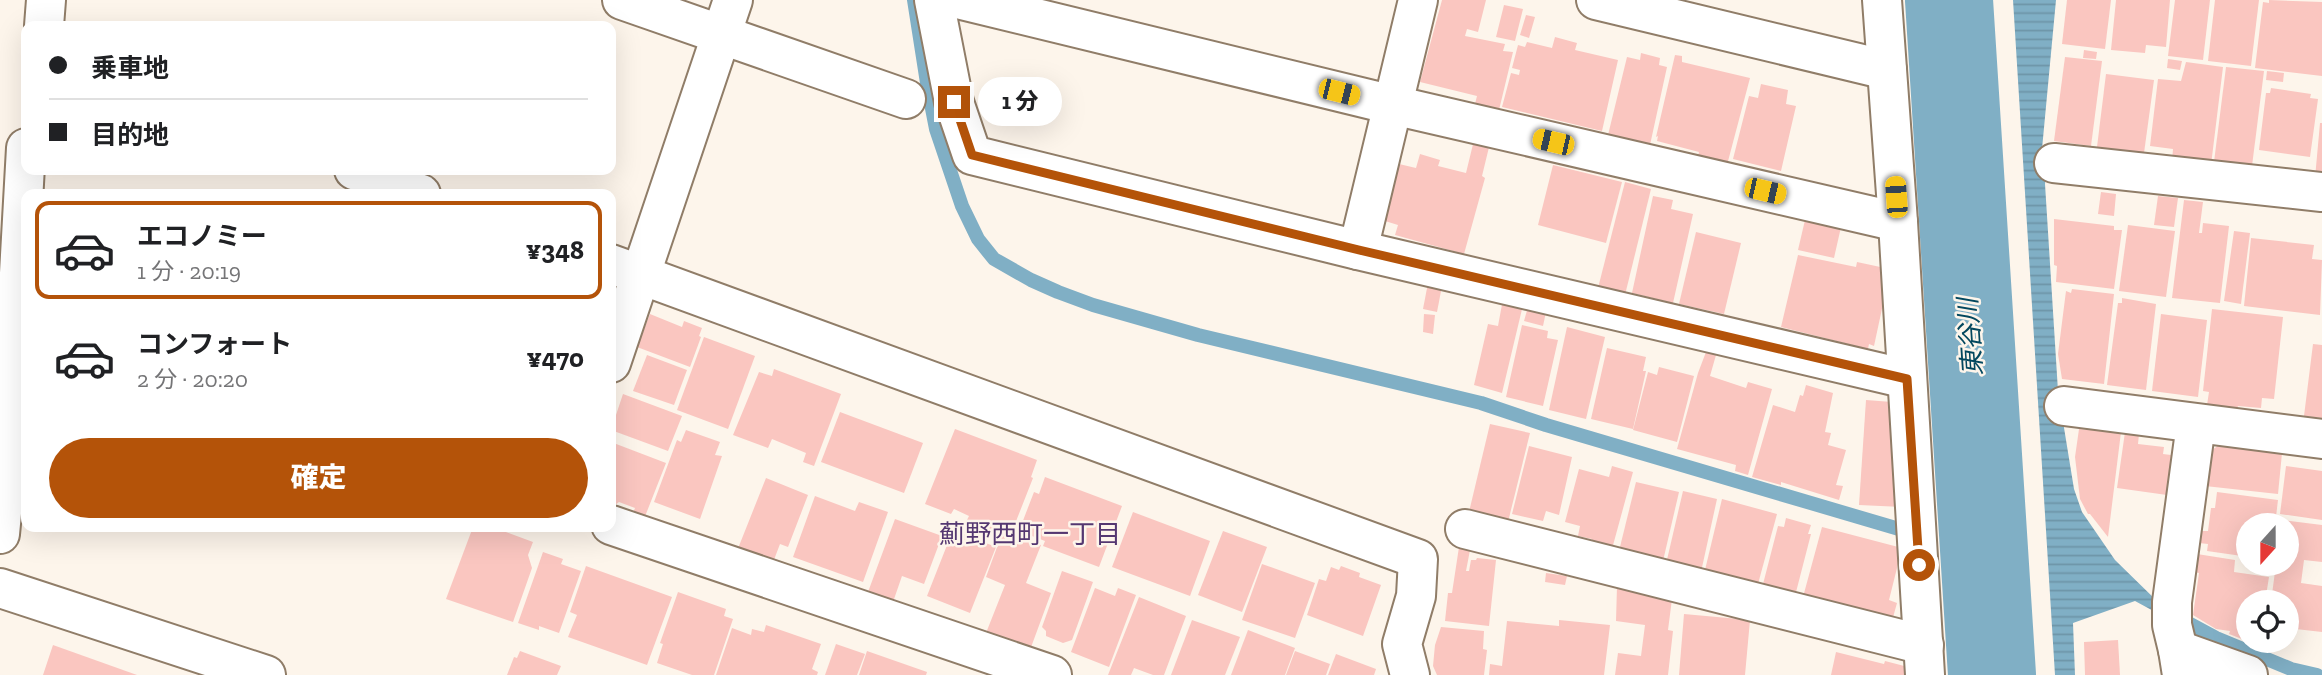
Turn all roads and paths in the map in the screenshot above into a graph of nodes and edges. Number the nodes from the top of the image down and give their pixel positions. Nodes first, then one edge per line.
1 (46, 0) edge
2 (622, 0) edge
3 (733, 0) edge
4 (934, 0) edge
5 (962, 0) edge
6 (1418, 0) edge
7 (1596, 0) edge
8 (1882, 0) edge
9 (44, 21) edge
10 (721, 36) junction
11 (1887, 70) junction
12 (906, 99) dead end
13 (1393, 104) junction
14 (0, 143) edge
15 (21, 149) edge
16 (2054, 163) dead end
17 (368, 175) edge
18 (407, 189) edge
19 (2322, 192) edge
20 (1898, 222) junction
21 (21, 239) edge
22 (1359, 250) junction
23 (626, 269) edge
24 (616, 332) edge
25 (15, 346) edge
26 (1907, 379) junction
27 (2064, 407) dead end
28 (2196, 424) junction
29 (2322, 439) edge
30 (616, 527) edge
31 (1465, 529) dead end
32 (0, 534) edge
33 (0, 587) edge
34 (2176, 638) edge
35 (1924, 660) edge
36 (266, 675) edge
37 (1052, 675) edge
38 (1410, 675) edge
39 (2248, 675) edge

1 - 9 street
2 - 10 street
3 - 10 street
4 - 22 street
5 - 13 street
6 - 13 street
7 - 11 street
8 - 11 street
10 - 12 street
10 - 23 street
11 - 20 street
13 - 20 street
13 - 22 street
14 - 15 street
16 - 19 street
17 - 18 street
20 - 26 street
21 - 25 street
22 - 26 street
23 - 24 street
23 - 38 street
25 - 32 street
26 - 35 street
27 - 28 street
28 - 29 street
28 - 34 street
30 - 37 street
31 - 35 street
33 - 36 street
34 - 39 street

